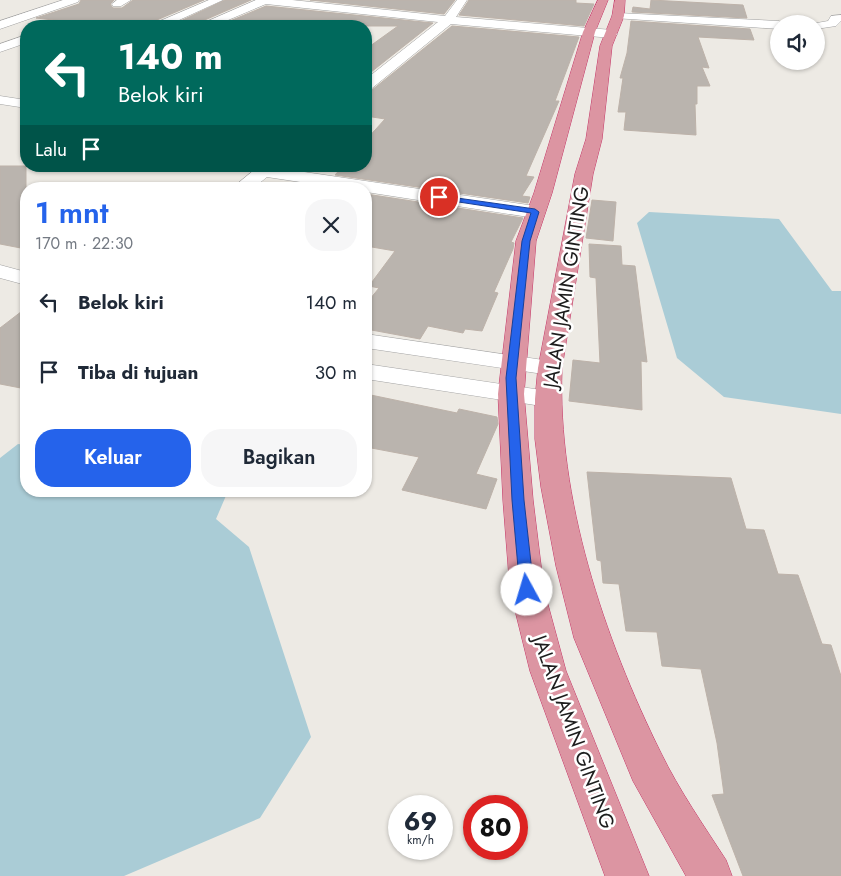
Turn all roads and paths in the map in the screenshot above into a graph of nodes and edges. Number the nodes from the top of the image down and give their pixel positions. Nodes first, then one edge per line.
1 (74, 0) edge
2 (218, 0) edge
3 (270, 0) edge
4 (462, 0) edge
5 (603, 0) edge
6 (620, 0) edge
7 (372, 12) junction
8 (618, 16) junction
9 (841, 18) edge
10 (171, 20) edge
11 (220, 20) edge
12 (359, 20) edge
13 (448, 20) junction
14 (770, 24) edge
15 (825, 24) edge
16 (0, 25) edge
17 (589, 32) junction
18 (612, 34) junction
19 (20, 41) edge
20 (0, 48) edge
21 (372, 81) edge
22 (262, 172) edge
23 (291, 172) edge
24 (249, 182) edge
25 (352, 182) edge
26 (372, 185) edge
27 (535, 212) junction
28 (0, 270) edge
29 (20, 277) edge
30 (372, 342) edge
31 (513, 362) junction
32 (550, 368) junction
33 (372, 372) edge
34 (511, 394) junction
35 (548, 399) junction
36 (627, 876) edge
37 (710, 876) edge

1 - 16 street
2 - 10 street
3 - 7 street
3 - 11 street
4 - 13 street
5 - 17 highway, JALAN JAMIN GINTING
6 - 8 highway, JALAN JAMIN GINTING
7 - 12 street
7 - 13 street
8 - 14 street
8 - 18 highway, JALAN JAMIN GINTING
9 - 15 street
13 - 17 street
13 - 21 street
17 - 18 street
17 - 27 highway, JALAN JAMIN GINTING
18 - 32 highway, JALAN JAMIN GINTING
19 - 20 street
22 - 24 street
23 - 25 street
26 - 27 street
27 - 31 highway, JALAN JAMIN GINTING
28 - 29 street
30 - 31 street
31 - 32 street
31 - 34 highway, JALAN JAMIN GINTING
32 - 35 highway, JALAN JAMIN GINTING
33 - 34 street
34 - 35 street
34 - 36 highway, JALAN JAMIN GINTING
35 - 37 highway, JALAN JAMIN GINTING

